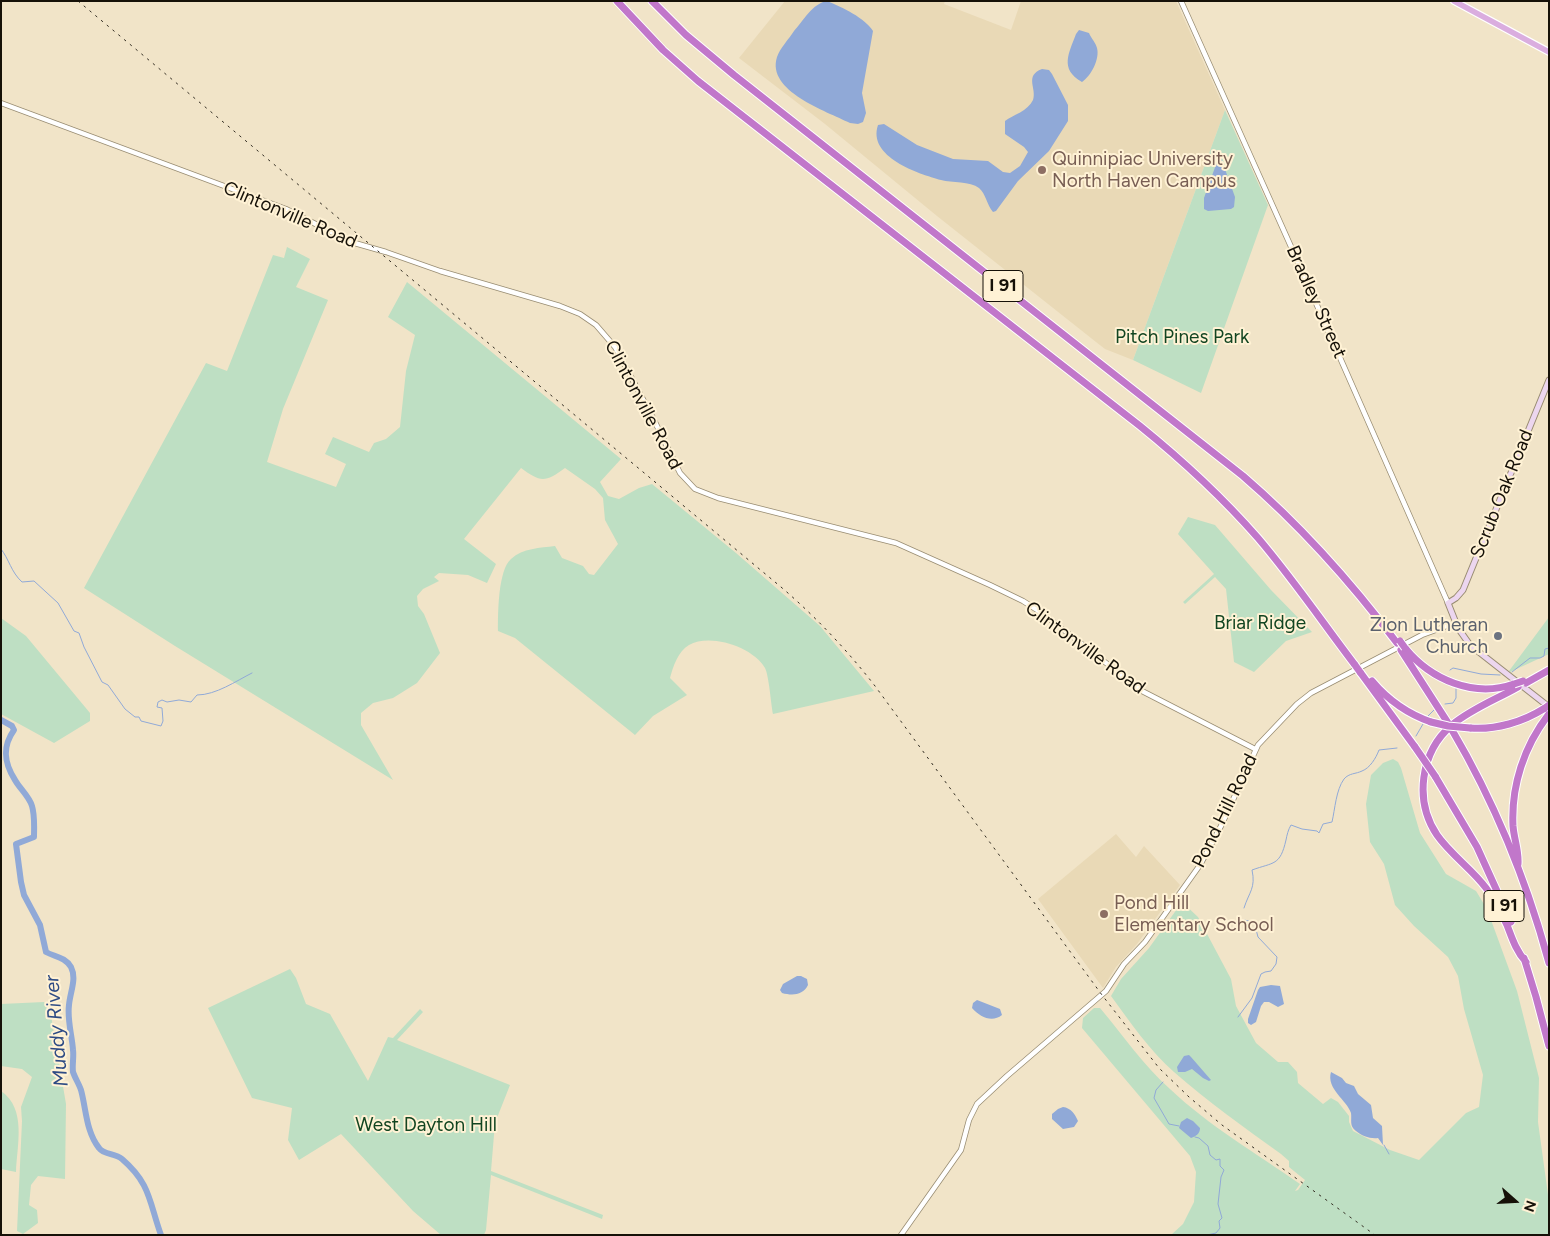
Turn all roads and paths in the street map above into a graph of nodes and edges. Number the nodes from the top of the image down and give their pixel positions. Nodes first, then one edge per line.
1 (617, 1) edge
2 (652, 1) edge
3 (1181, 1) edge
4 (1454, 1) edge
5 (1549, 52) edge
6 (1, 103) edge
7 (1549, 380) edge
8 (1448, 604) junction
9 (1456, 623) junction
10 (1403, 649) junction
11 (1549, 670) edge
12 (1361, 673) junction
13 (1516, 686) junction
14 (1548, 708) edge
15 (1255, 749) junction
16 (1518, 867) junction
17 (1526, 962) junction
18 (1549, 963) edge
19 (1549, 1046) edge
20 (901, 1235) edge

1 - 12 highway, I 91, bridge
2 - 10 highway, I 91
3 - 8 street, Bradley Street
4 - 5 main road
6 - 15 street, Clintonville Road
7 - 8 main road, Scrub Oak Road
8 - 9 main road
9 - 14 main road
9 - 15 street, Pond Hill Road
10 - 13 highway
10 - 16 highway, I 91
11 - 13 highway, bridge
12 - 14 highway, bridge
12 - 17 highway, I 91, bridge
13 - 17 highway
14 - 16 highway
15 - 20 street, Pond Hill Road
16 - 18 highway, I 91
17 - 19 highway, I 91

